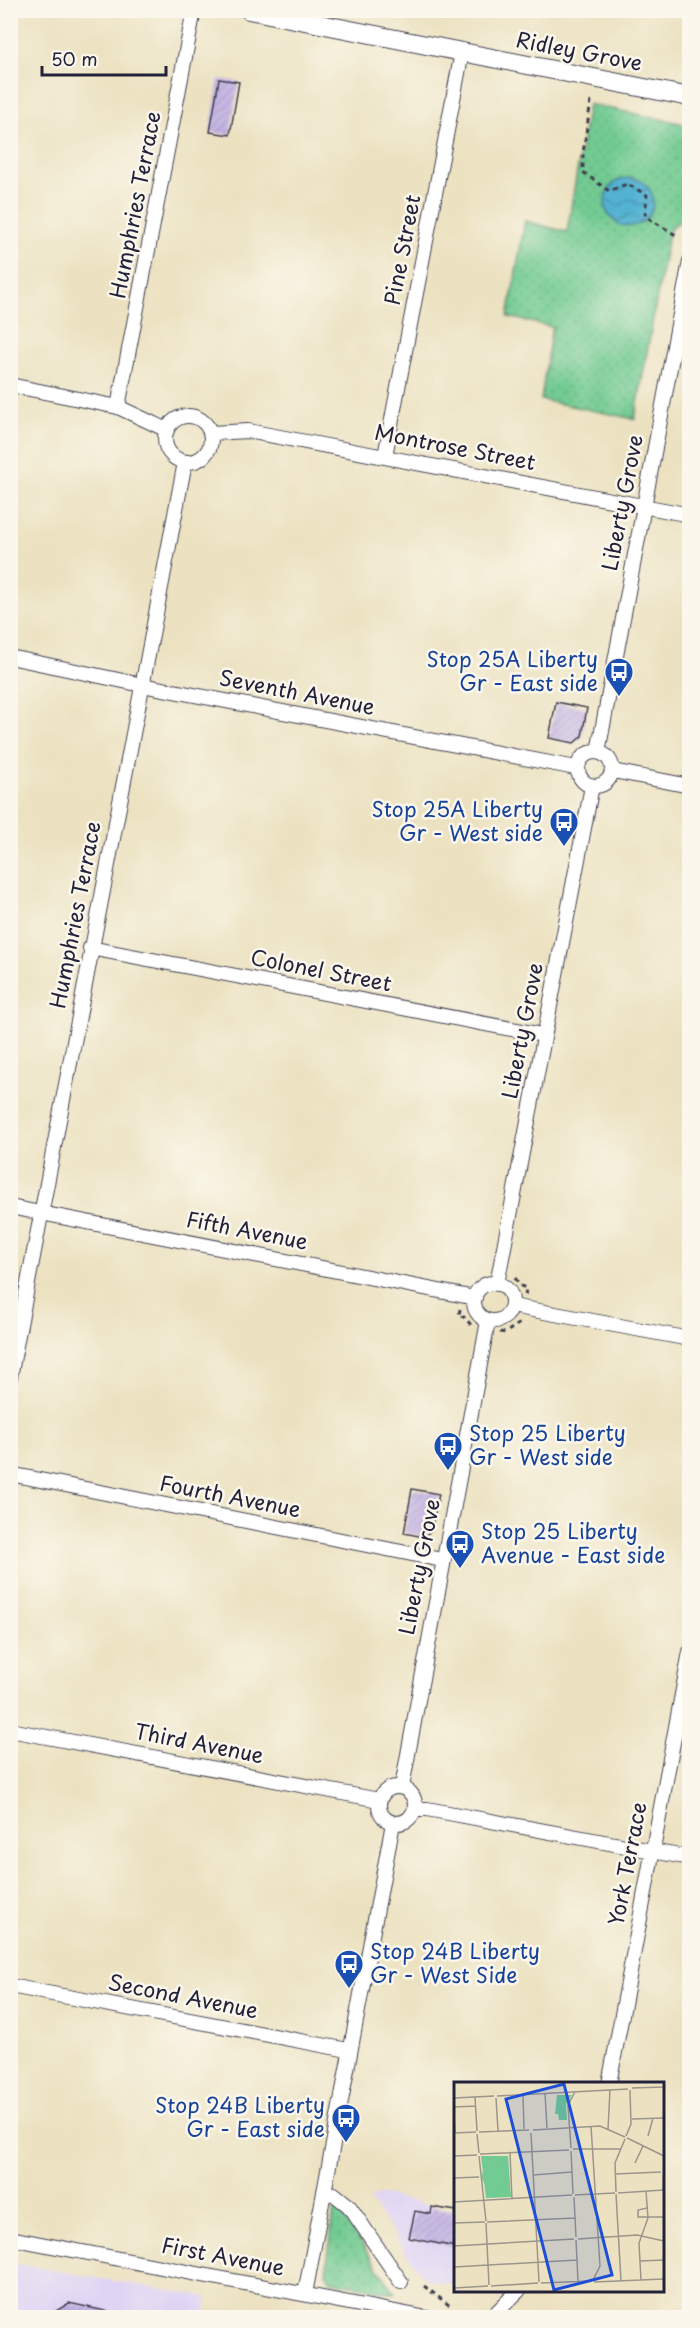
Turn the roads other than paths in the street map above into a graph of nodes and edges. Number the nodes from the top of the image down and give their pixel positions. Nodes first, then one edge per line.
1 (194, 10) edge
2 (249, 10) edge
3 (462, 52) junction
4 (690, 97) edge
5 (690, 261) edge
6 (10, 386) edge
7 (118, 407) junction
8 (167, 430) junction
9 (211, 433) junction
10 (385, 456) junction
11 (184, 462) junction
12 (644, 507) junction
13 (690, 515) edge
14 (10, 657) edge
15 (142, 686) junction
16 (598, 752) junction
17 (576, 768) junction
18 (613, 771) junction
19 (592, 786) junction
20 (690, 786) edge
21 (90, 948) junction
22 (543, 1035) junction
23 (10, 1207) edge
24 (41, 1212) junction
25 (497, 1284) junction
26 (475, 1298) junction
27 (512, 1306) junction
28 (488, 1321) junction
29 (690, 1339) edge
30 (10, 1377) edge
31 (10, 1474) edge
32 (442, 1560) junction
33 (690, 1652) edge
34 (10, 1730) edge
35 (402, 1786) junction
36 (379, 1800) junction
37 (415, 1809) junction
38 (393, 1823) junction
39 (651, 1851) junction
40 (690, 1858) edge
41 (10, 1986) edge
42 (348, 2050) junction
43 (609, 2082) edge
44 (324, 2193) junction
45 (10, 2238) edge
46 (401, 2282) dead end
47 (517, 2292) edge
48 (305, 2294) junction
49 (428, 2318) edge
50 (491, 2318) edge

1 - 7 street, Humphries Terrace
2 - 3 street, Ridley Grove
3 - 4 street, Ridley Grove
3 - 10 street, Pine Street
5 - 12 street, Liberty Grove
6 - 7 street
7 - 8 street
8 - 9 street
8 - 11 street
9 - 10 street, Montrose Street
9 - 11 street
10 - 12 street, Montrose Street
11 - 15 street, Humphries Terrace
12 - 13 street, Montrose Street
12 - 16 street, Liberty Grove
14 - 15 street, Seventh Avenue
15 - 17 street, Seventh Avenue
15 - 21 street, Humphries Terrace
16 - 17 street
16 - 18 street
17 - 19 street
18 - 19 street
18 - 20 street
19 - 22 street, Liberty Grove
21 - 22 street, Colonel Street
21 - 24 street, Humphries Terrace
22 - 25 street, Liberty Grove
23 - 24 street, Fifth Avenue
24 - 26 street, Fifth Avenue
24 - 30 street, Humphries Terrace
25 - 26 street
25 - 27 street
26 - 28 street
27 - 28 street
27 - 29 street
28 - 32 street, Liberty Grove
31 - 32 street, Fourth Avenue
32 - 35 street, Liberty Grove
33 - 39 street, York Terrace
34 - 36 street, Third Avenue
35 - 36 street
35 - 37 street
36 - 38 street
37 - 38 street
37 - 39 street
38 - 42 street
39 - 40 street
39 - 43 street, York Terrace
41 - 42 street, Second Avenue
42 - 44 street
44 - 46 street
44 - 48 street
45 - 48 street, First Avenue
47 - 50 street
48 - 49 street, First Avenue

